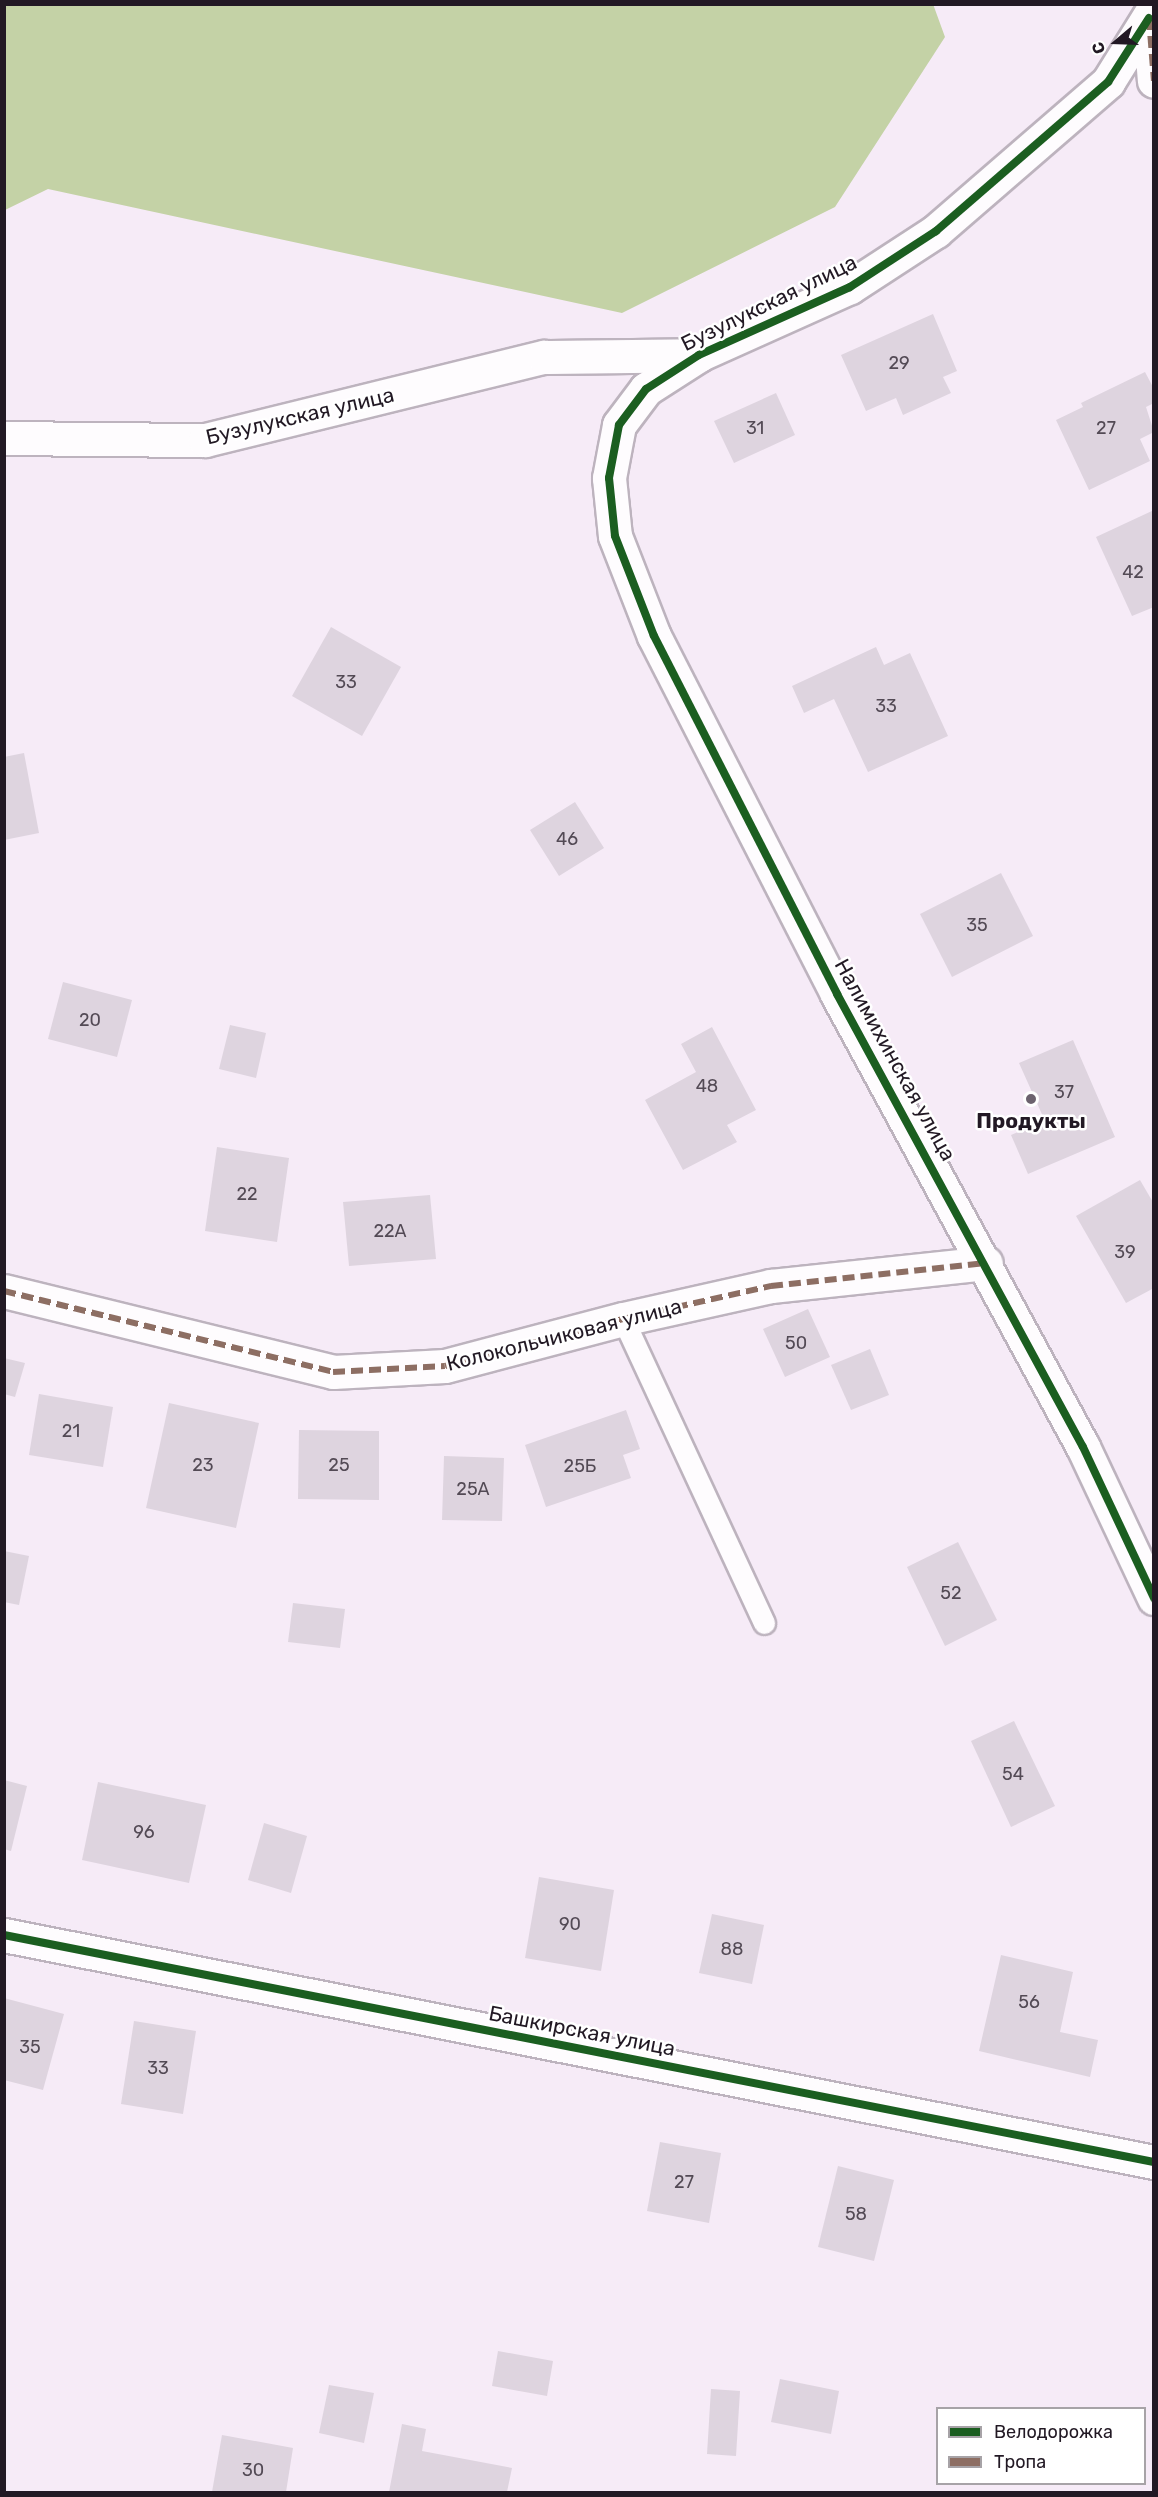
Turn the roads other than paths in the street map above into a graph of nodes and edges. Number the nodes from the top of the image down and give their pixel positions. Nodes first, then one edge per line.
1 (1151, 13) edge
2 (1154, 81) edge
3 (699, 355) junction
4 (4, 438) edge
5 (615, 536) joint
6 (986, 1263) junction
7 (4, 1291) edge
8 (623, 1319) junction
9 (1154, 1598) edge
10 (764, 1623) dead end
11 (4, 1935) edge
12 (1154, 2162) edge

1 - 2 street
1 - 3 street, Бузулукская улица
3 - 4 street, Бузулукская улица
3 - 5 street, Бузулукская улица
5 - 6 street, Налимихинская улица
6 - 8 street, Колокольчиковая улица
6 - 9 street, Налимихинская улица
7 - 8 street, Колокольчиковая улица
8 - 10 lane
11 - 12 street, Башкирская улица

